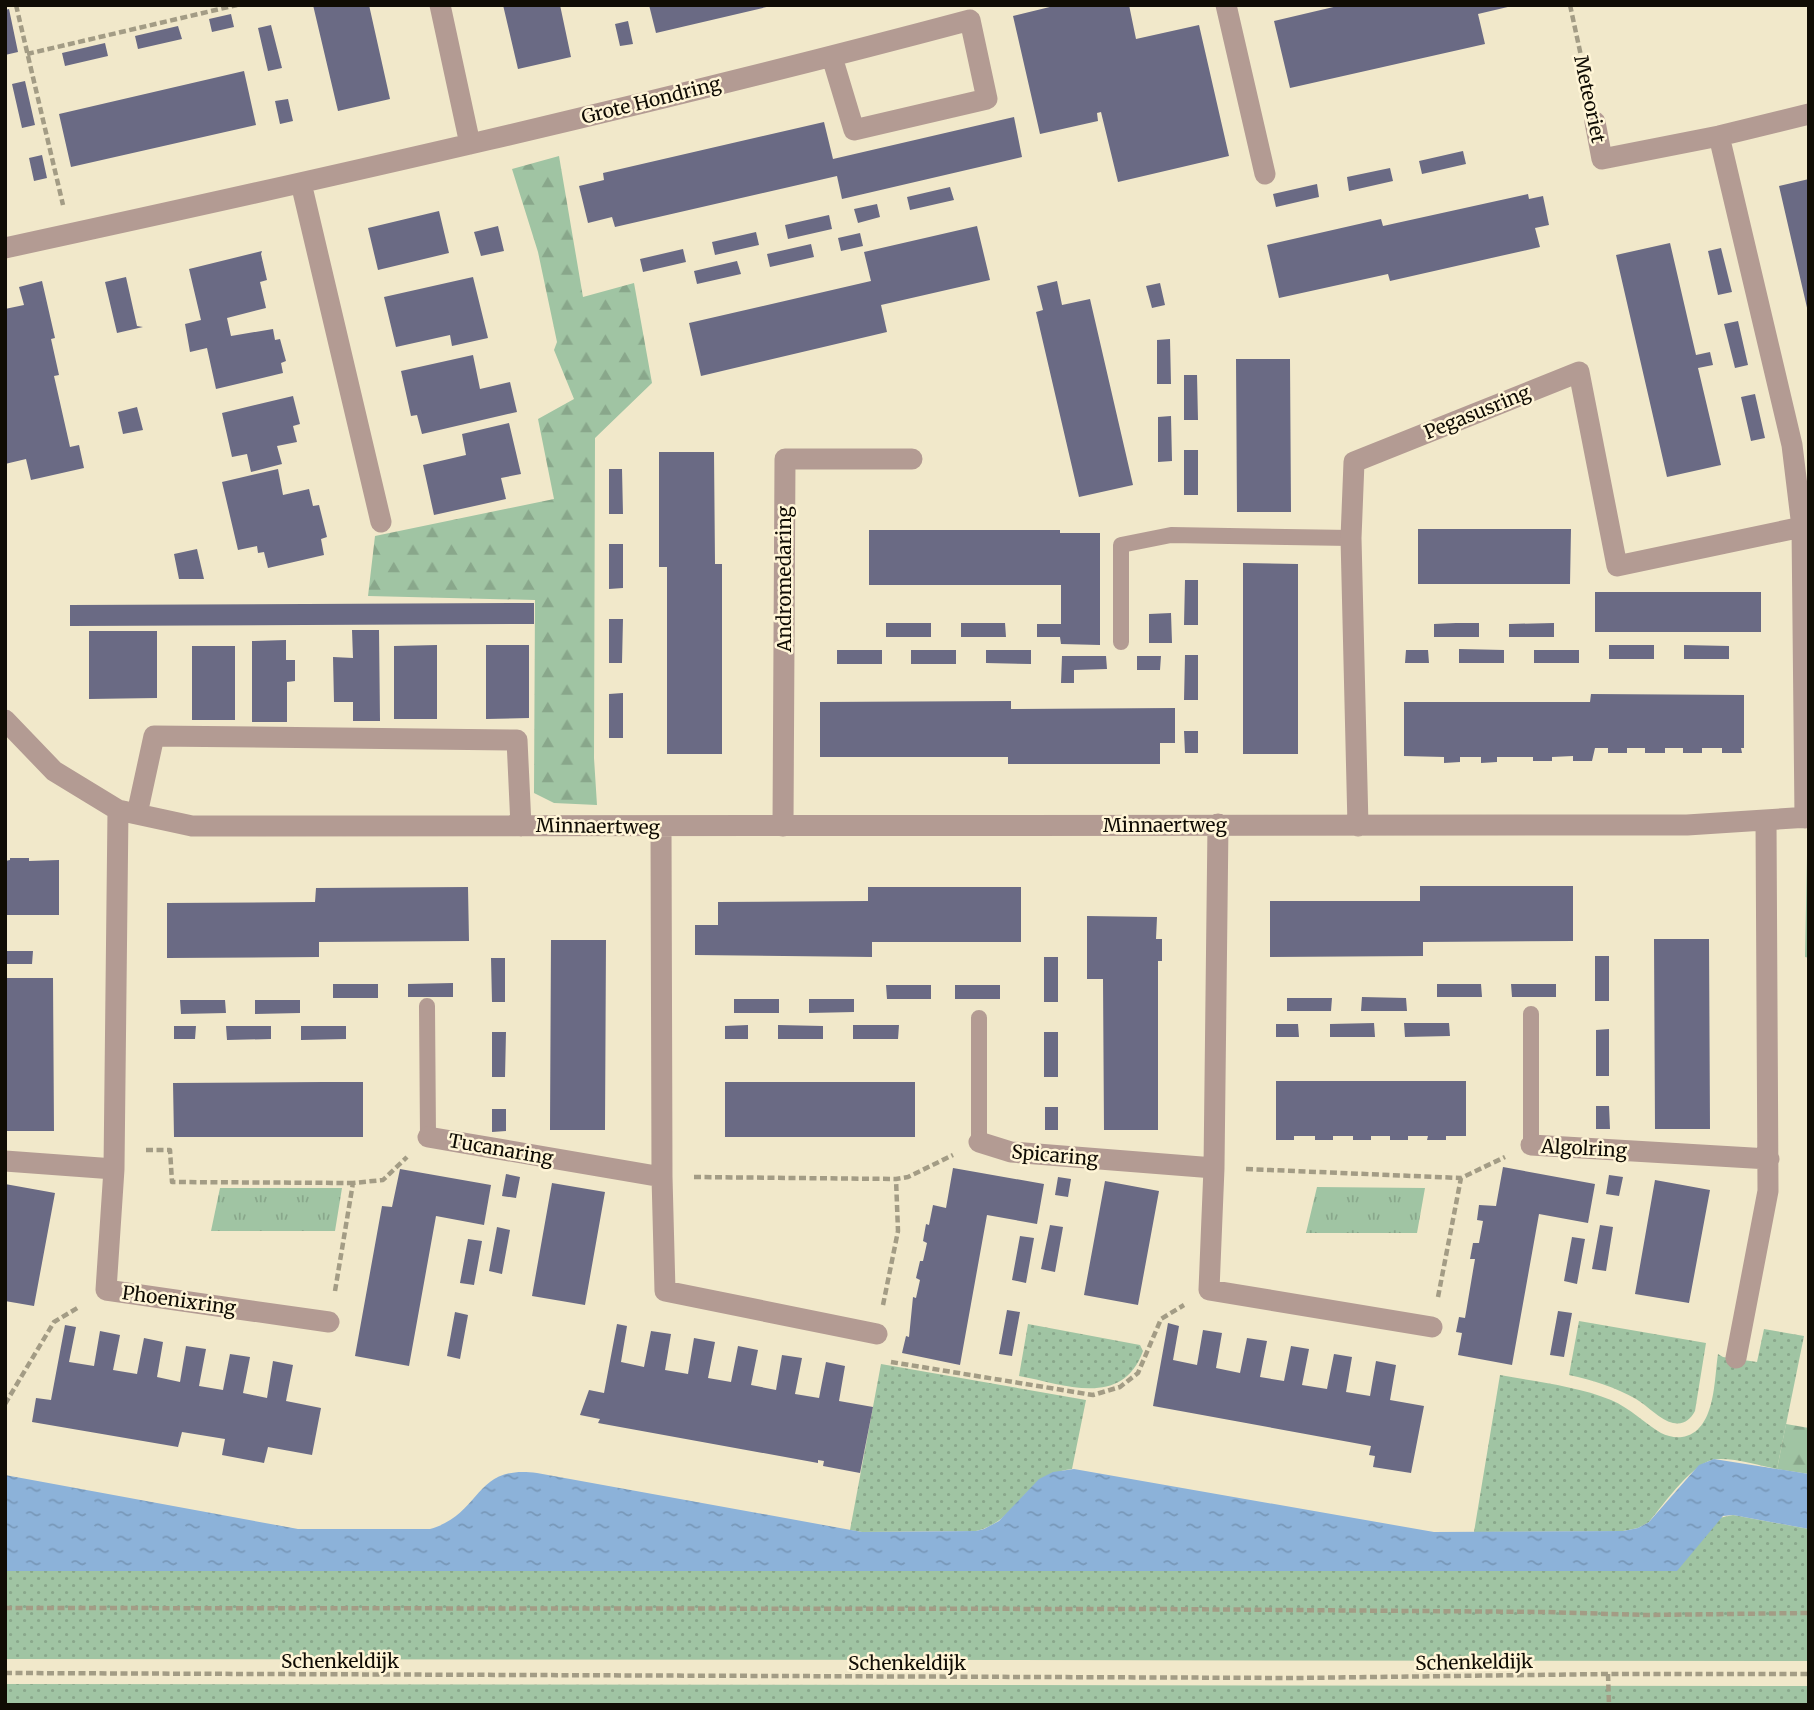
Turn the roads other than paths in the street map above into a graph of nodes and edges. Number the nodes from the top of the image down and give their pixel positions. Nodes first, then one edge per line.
1 (440, 5) edge
2 (985, 5) edge
3 (1226, 5) edge
4 (970, 20) junction
5 (832, 57) junction
6 (1809, 114) edge
7 (1595, 122) road end
8 (1719, 136) junction
9 (470, 144) junction
10 (1265, 174) dead end
11 (301, 183) junction
12 (5, 248) edge
13 (912, 459) dead end
14 (381, 522) dead end
15 (1802, 527) junction
16 (1351, 538) junction
17 (1121, 642) dead end
18 (5, 720) edge
19 (127, 812) junction
20 (1807, 817) edge
21 (1766, 820) junction
22 (1218, 824) junction
23 (521, 826) junction
24 (783, 826) junction
25 (1358, 826) junction
26 (661, 827) junction
27 (427, 1006) dead end
28 (1531, 1014) dead end
29 (979, 1018) dead end
30 (428, 1137) joint
31 (979, 1142) joint
32 (1531, 1145) joint
33 (1769, 1158) junction
34 (114, 1159) junction
35 (5, 1161) edge
36 (1214, 1168) junction
37 (662, 1177) junction
38 (330, 1322) road end
39 (1432, 1327) road end
40 (877, 1334) road end
41 (1736, 1358) dead end

1 - 9 street
2 - 4 street
3 - 10 street
4 - 5 street, Grote Hondring
4 - 5 street
5 - 9 street, Grote Hondring
6 - 8 street
7 - 8 street, Meteoriet
8 - 15 street
9 - 11 street, Grote Hondring
11 - 12 street, Grote Hondring
11 - 14 street
13 - 24 street, Andromedaring
15 - 16 street, Pegasusring
15 - 20 street
16 - 17 lane
16 - 25 street, Pegasusring
18 - 19 street, Minnaertweg
19 - 23 street, Minnaertweg
19 - 23 street, Minnaertweg
19 - 34 street, Phoenixring
20 - 21 street, Minnaertweg
21 - 25 street, Minnaertweg
21 - 33 street
22 - 24 street, Minnaertweg
22 - 25 street, Minnaertweg
22 - 36 street
23 - 26 street, Minnaertweg
24 - 26 street, Minnaertweg
26 - 37 street
27 - 30 lane, Tucanaring
28 - 32 lane, Algolring
29 - 31 lane
30 - 37 street, Tucanaring
31 - 36 street, Spicaring
32 - 33 street, Algolring
33 - 41 street
34 - 35 street
34 - 38 street, Phoenixring
36 - 39 street
37 - 40 street

